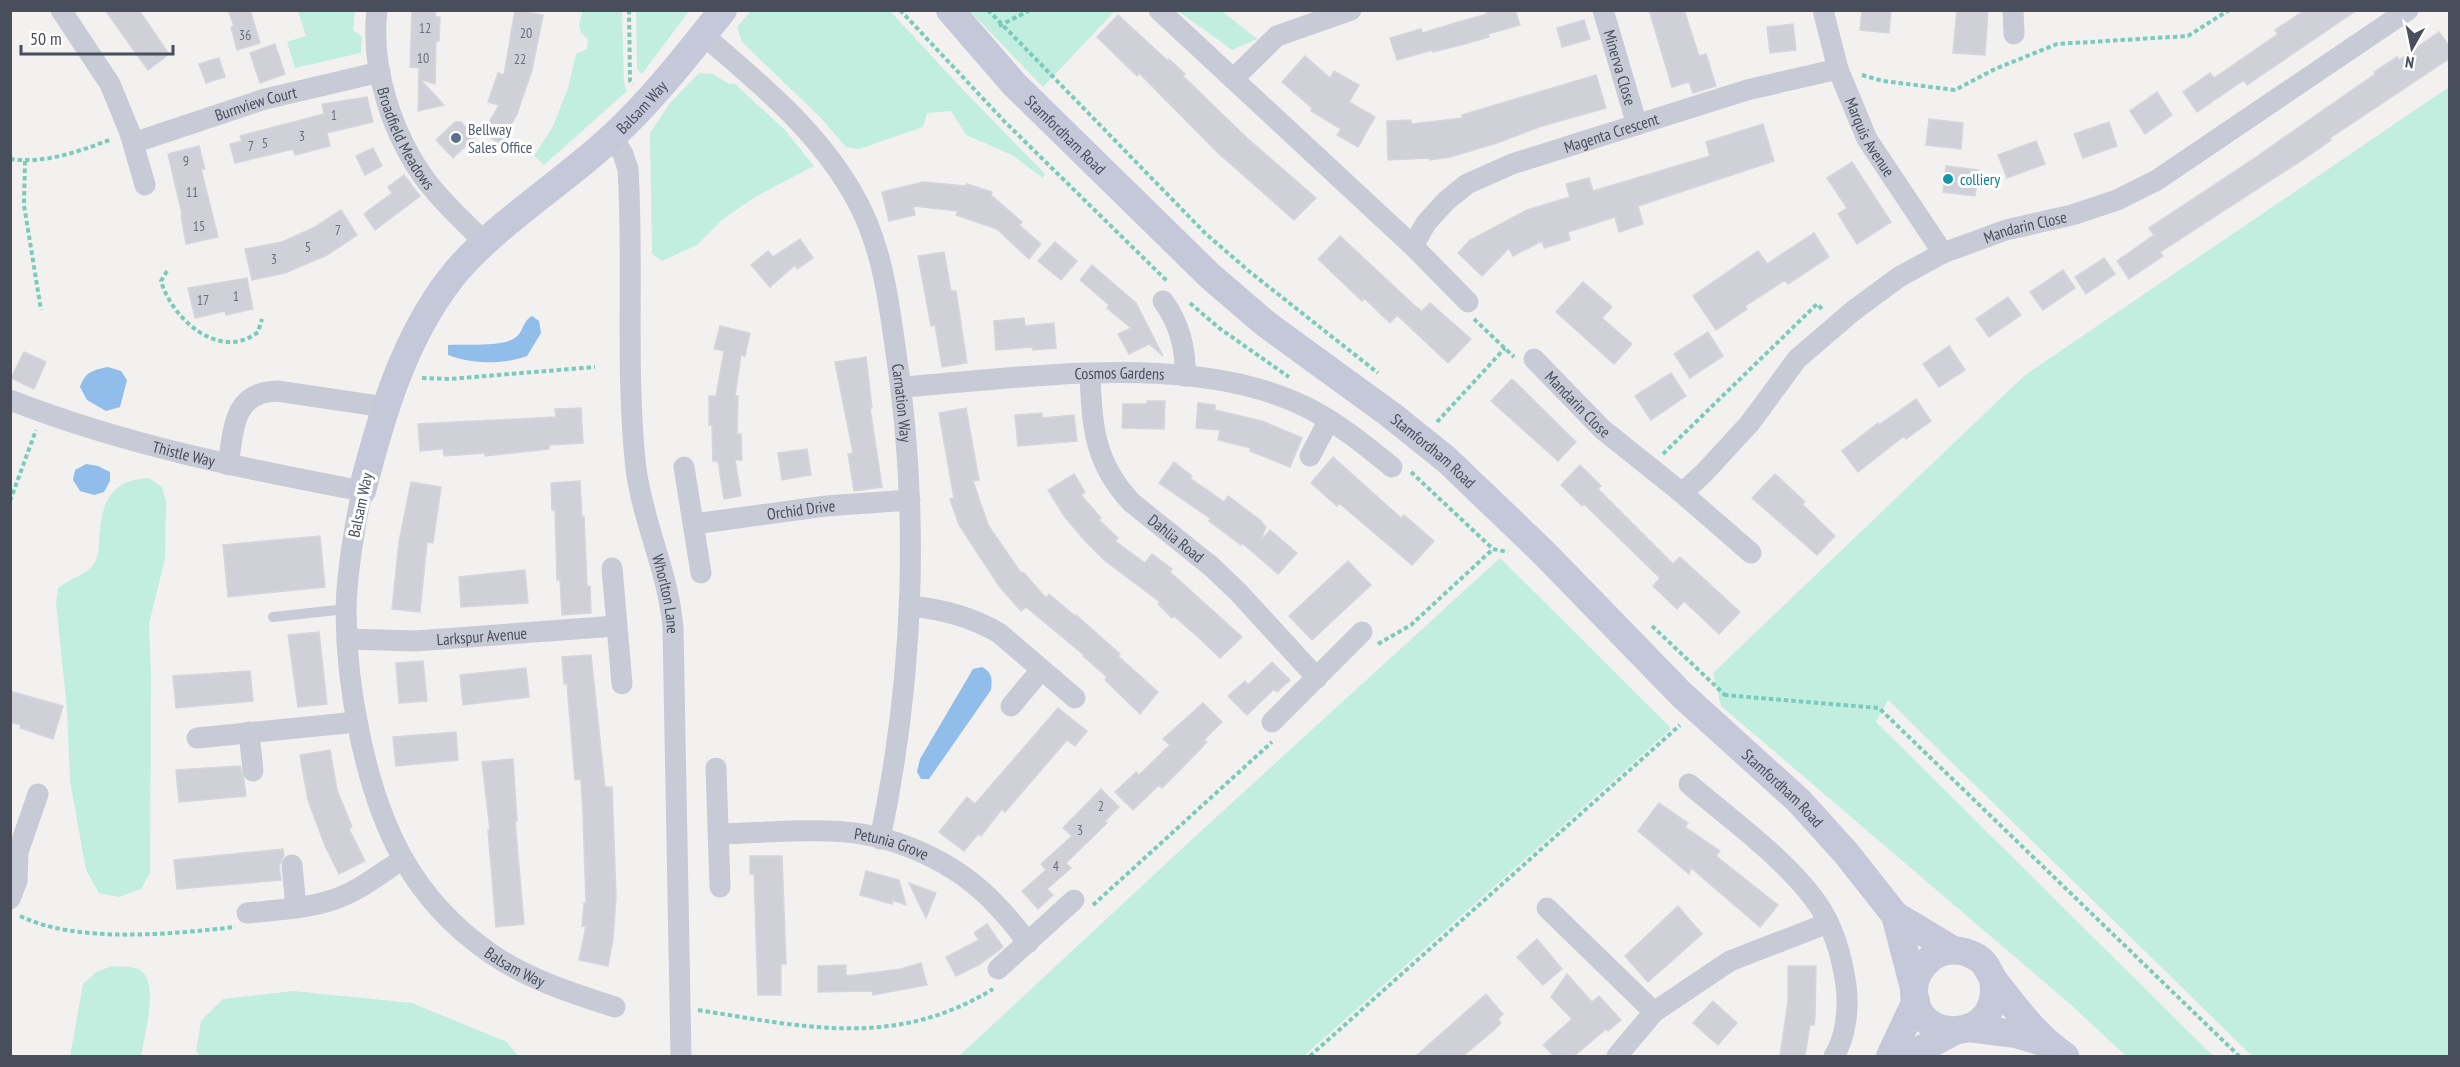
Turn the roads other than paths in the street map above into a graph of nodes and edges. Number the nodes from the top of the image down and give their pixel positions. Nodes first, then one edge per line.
1 (61, 10) edge
2 (377, 10) edge
3 (723, 10) edge
4 (950, 10) edge
5 (1159, 10) edge
6 (1351, 10) edge
7 (1603, 10) edge
8 (1823, 10) edge
9 (2013, 10) edge
10 (2408, 10) edge
11 (2014, 34) dead end
12 (703, 35) junction
13 (1838, 69) junction
14 (380, 72) junction
15 (1233, 79) junction
16 (1637, 125) junction
17 (612, 137) junction
18 (132, 138) junction
19 (145, 185) dead end
20 (485, 243) junction
21 (1413, 246) junction
22 (1943, 253) junction
23 (1173, 295) road end
24 (1468, 302) road end
25 (1534, 359) road end
26 (1090, 374) junction
27 (1185, 376) junction
28 (902, 387) junction
29 (10, 400) edge
30 (385, 407) junction
31 (1329, 420) junction
32 (1310, 456) dead end
33 (228, 465) junction
34 (684, 467) dead end
35 (1401, 469) road end
36 (362, 491) junction
37 (1682, 493) junction
38 (910, 500) junction
39 (694, 524) junction
40 (1751, 553) dead end
41 (612, 568) dead end
42 (701, 573) dead end
43 (910, 606) junction
44 (346, 609) junction
45 (273, 617) dead end
46 (616, 626) junction
47 (348, 639) junction
48 (1368, 639) road end
49 (1041, 670) junction
50 (1317, 678) junction
51 (622, 684) dead end
52 (1075, 698) dead end
53 (1011, 706) dead end
54 (357, 722) junction
55 (249, 732) junction
56 (1272, 732) road end
57 (197, 738) dead end
58 (717, 768) dead end
59 (253, 771) dead end
60 (1689, 784) dead end
61 (38, 794) dead end
62 (719, 834) junction
63 (880, 839) junction
64 (14, 851) edge
65 (403, 859) junction
66 (292, 866) dead end
67 (720, 887) dead end
68 (1079, 906) road end
69 (14, 907) edge
70 (296, 908) junction
71 (1547, 908) dead end
72 (247, 913) road end
73 (1895, 915) junction
74 (1828, 923) junction
75 (1028, 943) junction
76 (1953, 950) junction
77 (998, 977) road end
78 (1994, 980) junction
79 (1915, 995) junction
80 (615, 1007) dead end
81 (1654, 1012) junction
82 (1962, 1029) junction
83 (2055, 1050) edge
84 (681, 1056) edge
85 (1617, 1056) edge
86 (1834, 1056) edge
87 (1890, 1056) edge
88 (1908, 1056) edge

1 - 18 street
2 - 14 street, Broadfield Meadows
3 - 12 main road, Balsam Way
4 - 73 main road, Stamfordham Road
5 - 15 street
6 - 15 street
7 - 16 street, Minerva Close
8 - 13 street, Marquis Avenue
9 - 11 street
10 - 22 street, Mandarin Close
12 - 17 main road, Balsam Way
12 - 28 street, Carnation Way
13 - 16 street, Magenta Crescent
13 - 22 street, Marquis Avenue
14 - 18 street, Burnview Court
14 - 20 street, Broadfield Meadows
15 - 21 street
16 - 21 street, Magenta Crescent
17 - 20 main road, Balsam Way
17 - 84 street, Whorlton Lane
18 - 19 street
20 - 30 main road, Balsam Way
21 - 24 street
22 - 37 street, Mandarin Close
23 - 27 street
25 - 37 street, Mandarin Close
26 - 27 street, Cosmos Gardens
26 - 28 street, Cosmos Gardens
26 - 50 street, Dahlia Road
27 - 31 street, Cosmos Gardens
28 - 38 street, Carnation Way
29 - 33 street, Thistle Way
30 - 33 street
30 - 36 main road, Balsam Way
31 - 32 street
31 - 35 street, Cosmos Gardens
33 - 36 street, Thistle Way
34 - 39 street
36 - 44 street, Balsam Way
37 - 40 street, Mandarin Close
38 - 39 street, Orchid Drive
38 - 43 street, Carnation Way
39 - 42 street
41 - 46 street
43 - 49 street
43 - 63 street, Carnation Way
44 - 45 lane
44 - 47 street, Balsam Way
46 - 47 street, Larkspur Avenue
46 - 51 street
47 - 54 street, Balsam Way
48 - 50 street
49 - 52 street
49 - 53 street
50 - 56 street
54 - 55 street
54 - 65 street, Balsam Way
55 - 57 street
55 - 59 street
58 - 62 street
60 - 74 street
61 - 64 street
62 - 63 street, Petunia Grove
62 - 67 street
63 - 75 street, Petunia Grove
64 - 69 street
65 - 70 street
65 - 80 street, Balsam Way
66 - 70 street
68 - 75 street
70 - 72 street
71 - 81 street
73 - 76 main road, Stamfordham Road
73 - 79 main road, Stamfordham Road
74 - 81 street
74 - 86 street
75 - 77 street
76 - 78 main road, Stamfordham Road
76 - 79 main road
78 - 82 main road
78 - 83 main road, Stamfordham Road
79 - 82 main road, Stamfordham Road
79 - 87 main road
81 - 85 street
82 - 83 main road, Stamfordham Road
82 - 88 main road

